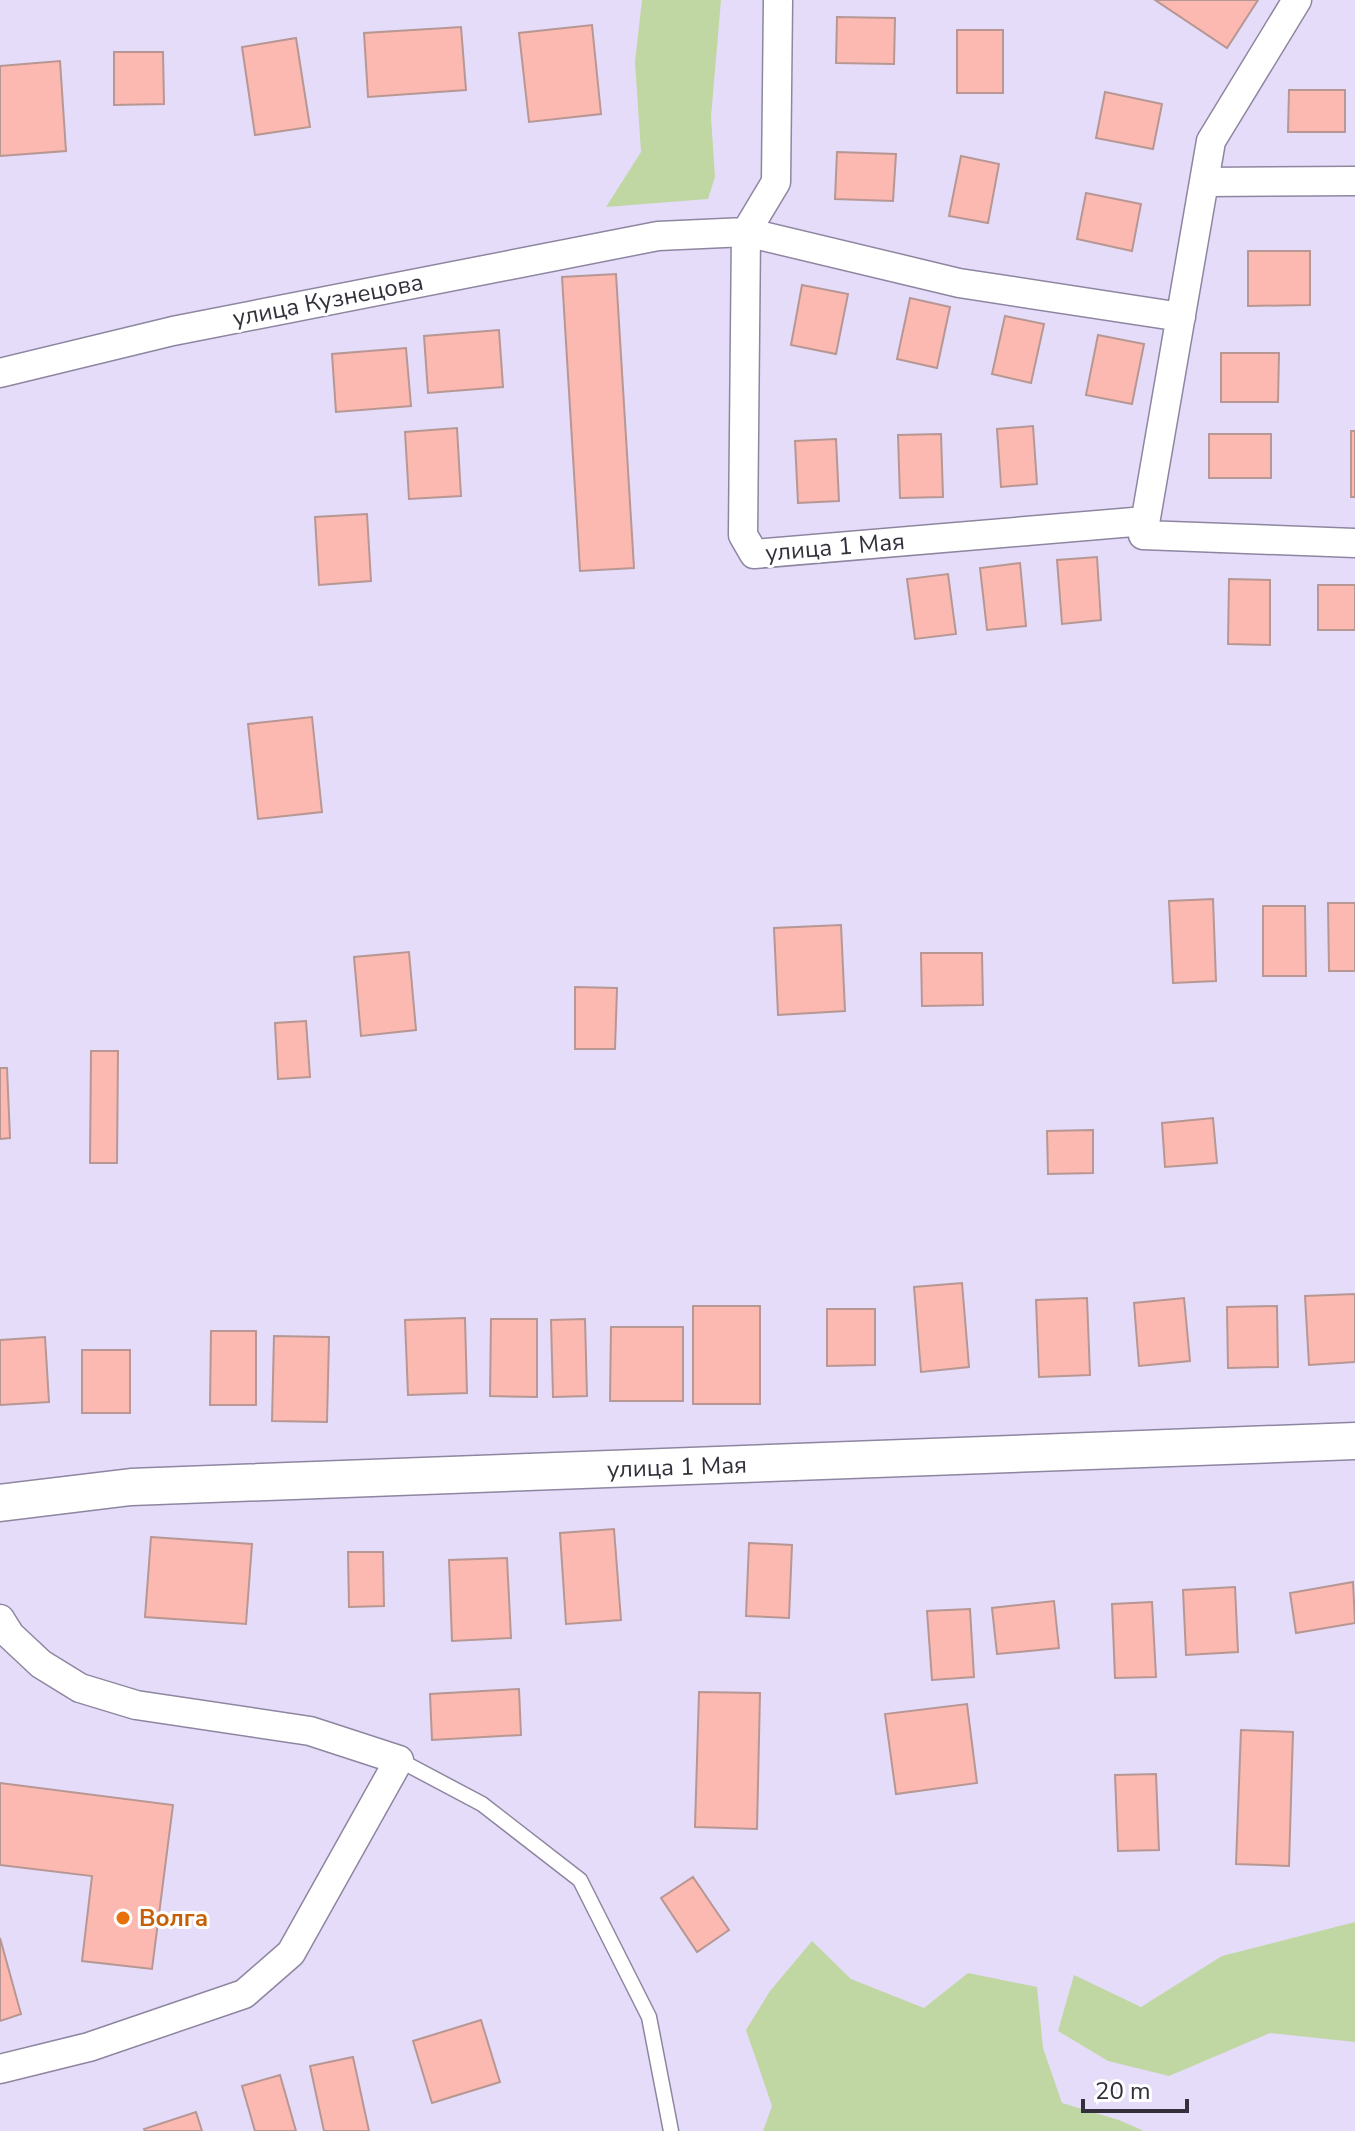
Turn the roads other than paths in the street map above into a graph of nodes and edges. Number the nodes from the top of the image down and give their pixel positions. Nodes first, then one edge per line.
1 (778, 0) edge
2 (1297, 0) edge
3 (1355, 181) edge
4 (1205, 182) junction
5 (746, 232) junction
6 (1181, 317) junction
7 (0, 373) edge
8 (1145, 521) junction
9 (1355, 543) edge
10 (1355, 1441) edge
11 (0, 1503) edge
12 (0, 1619) edge
13 (399, 1760) junction
14 (0, 2069) edge
15 (671, 2131) edge

1 - 5 street
2 - 4 street
3 - 4 street
4 - 6 street
5 - 6 street
5 - 7 street, улица Кузнецова
5 - 8 street, улица 1 Мая
6 - 8 street
8 - 9 street
10 - 11 street, улица 1 Мая
12 - 13 street
13 - 14 street
13 - 15 lane

